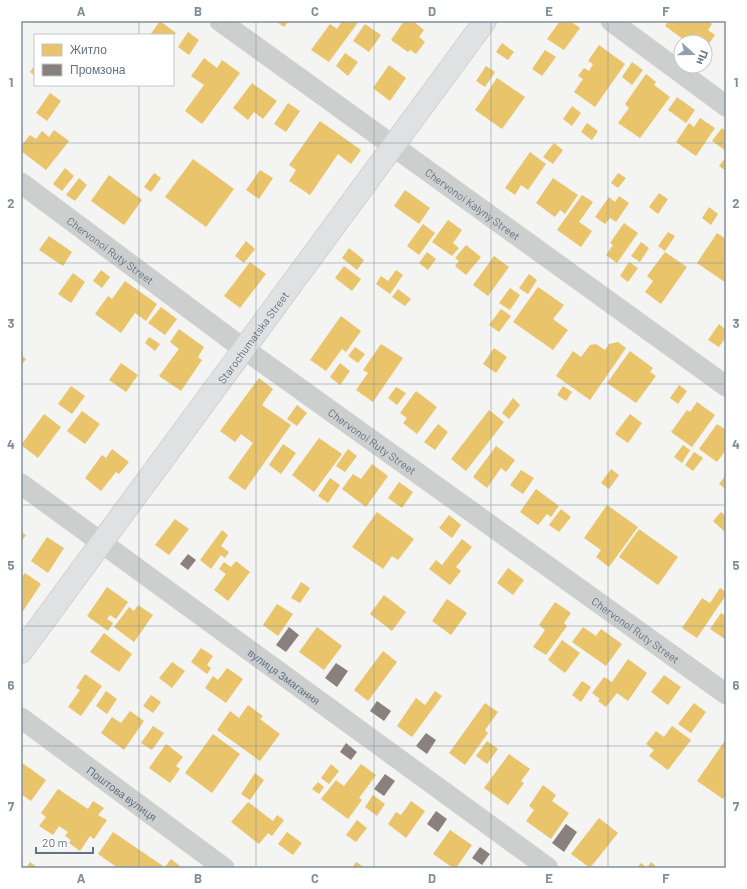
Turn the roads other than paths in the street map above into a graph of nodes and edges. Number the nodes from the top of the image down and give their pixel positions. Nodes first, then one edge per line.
1 (220, 21) edge
2 (485, 21) edge
3 (611, 21) edge
4 (726, 106) edge
5 (392, 146) junction
6 (21, 183) edge
7 (244, 349) junction
8 (726, 386) edge
9 (21, 484) edge
10 (102, 542) junction
11 (21, 652) edge
12 (726, 694) edge
13 (21, 718) edge
14 (224, 868) edge
15 (548, 868) edge

1 - 5 street, Chervonoi Kalyny Street
2 - 5 street, Starochumatska Street
3 - 4 street
5 - 7 street, Starochumatska Street
5 - 8 street, Chervonoi Kalyny Street
6 - 7 street, Chervonoi Ruty Street
7 - 10 street, Starochumatska Street
7 - 12 street, Chervonoi Ruty Street
9 - 10 street, вулиця Змагання
10 - 11 street, Starochumatska Street
10 - 15 street, вулиця Змагання
13 - 14 street, Поштова вулиця

